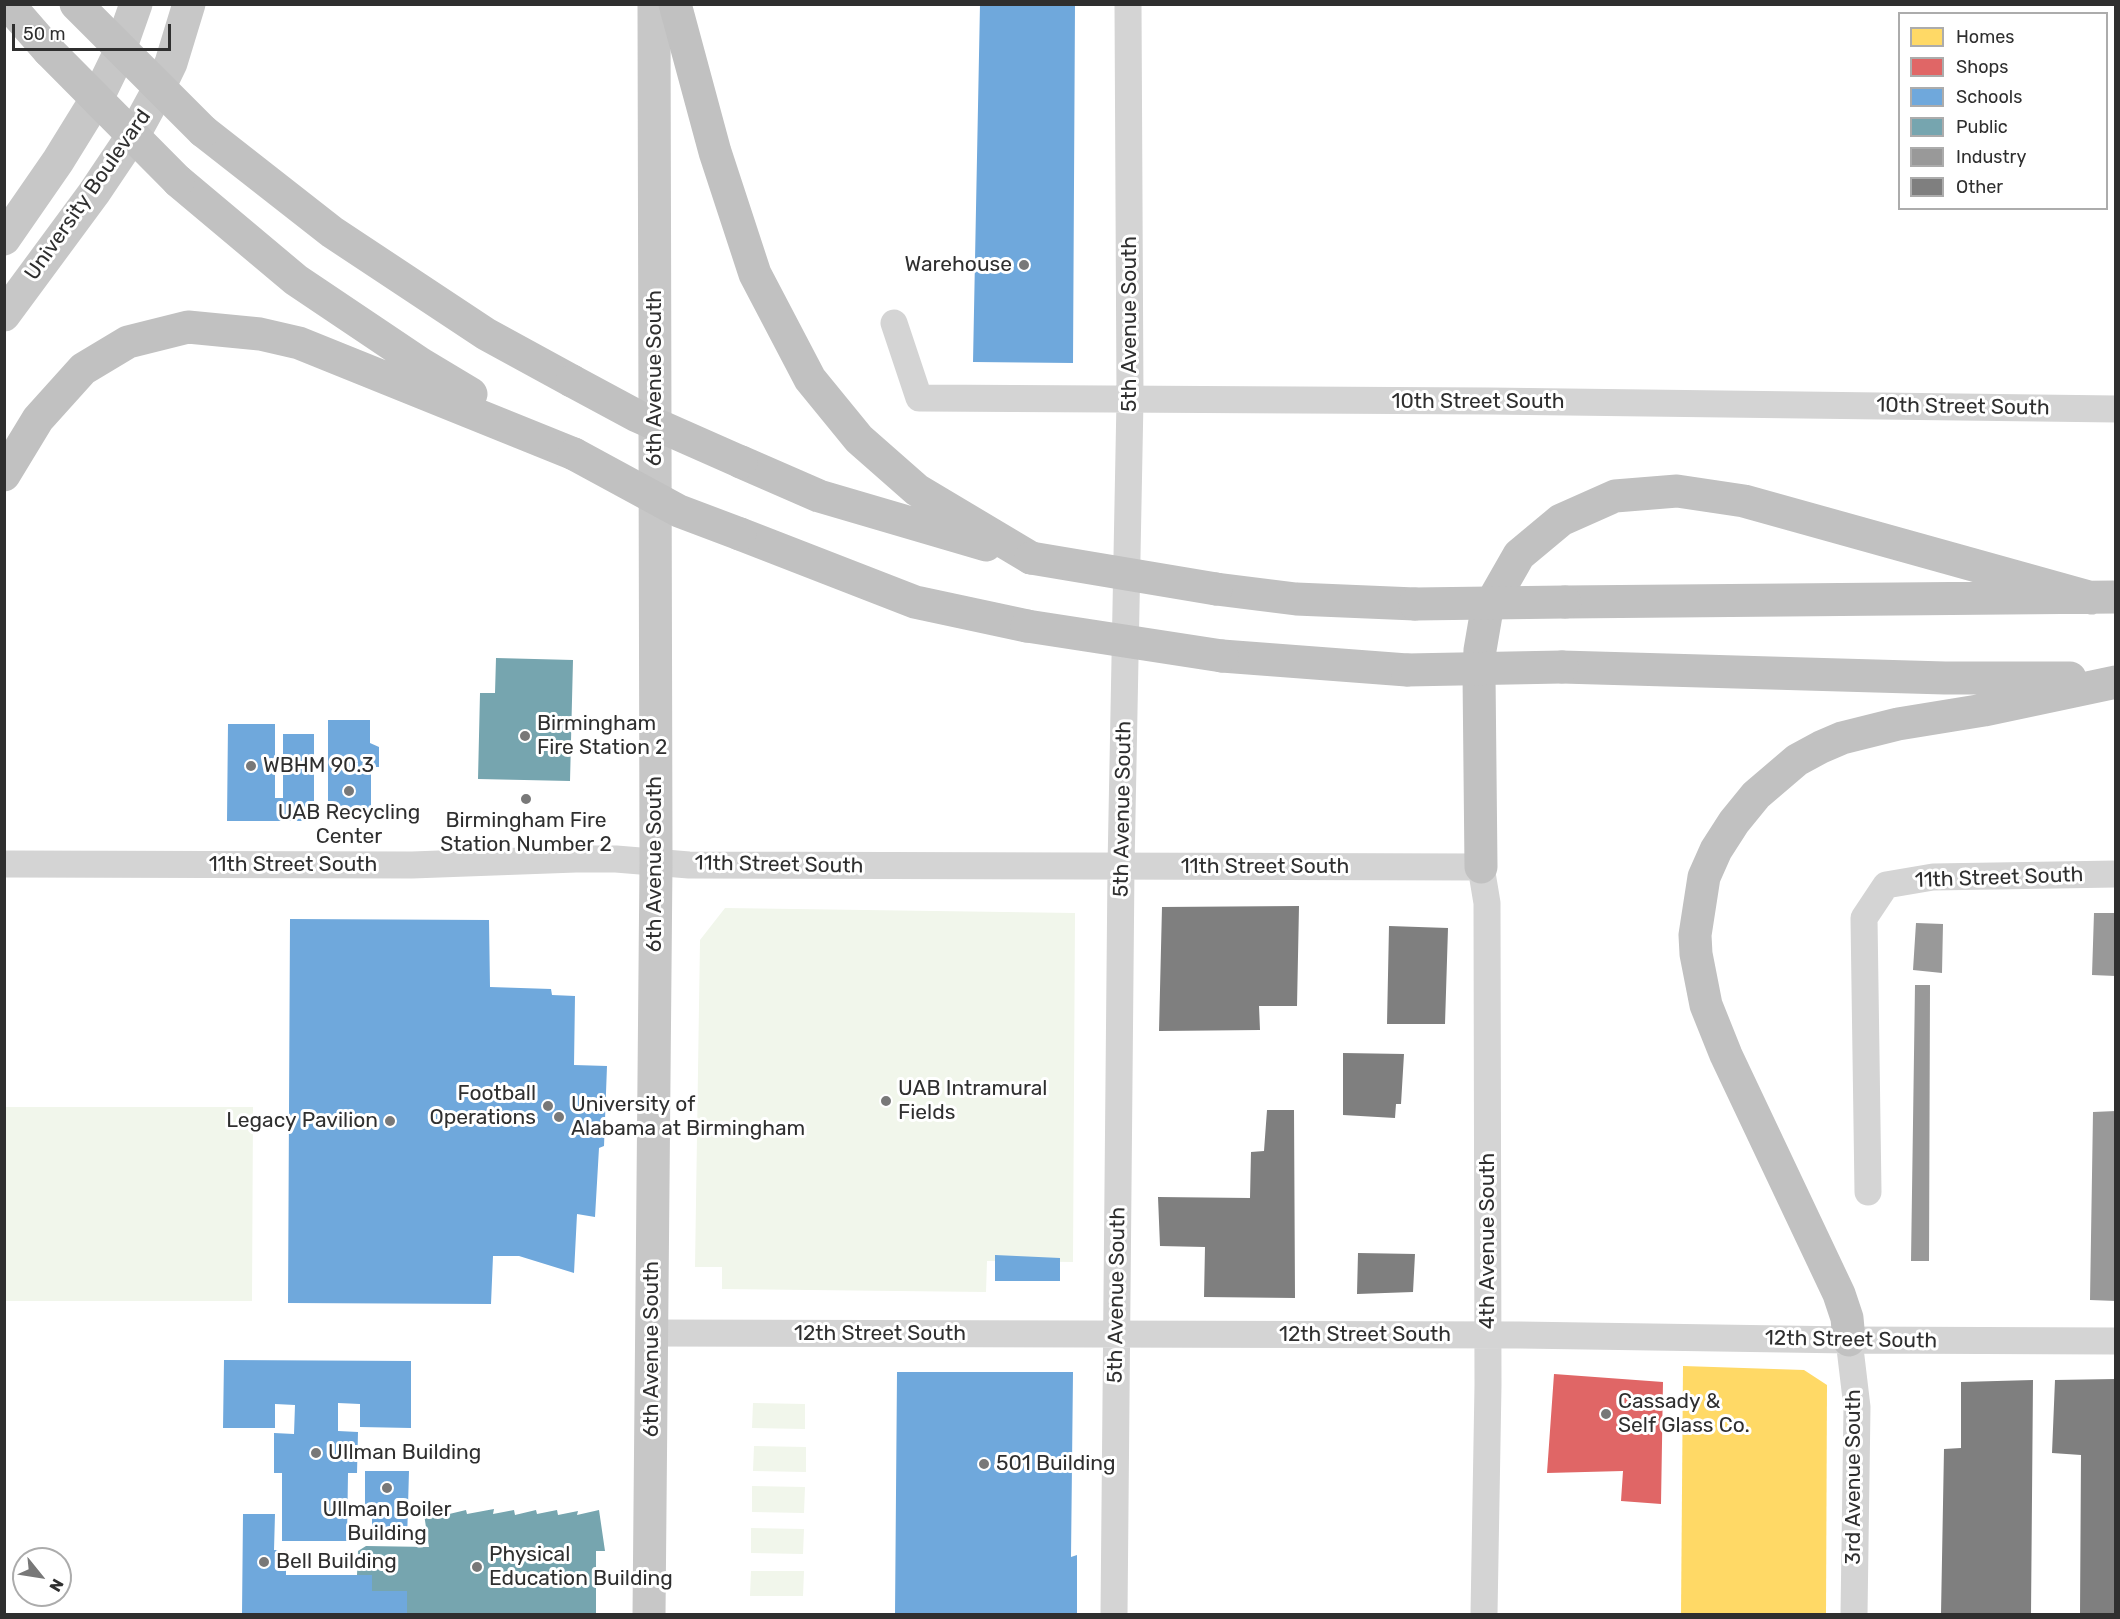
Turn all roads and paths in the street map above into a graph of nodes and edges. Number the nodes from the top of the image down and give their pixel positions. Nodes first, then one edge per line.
1 (9, 4) edge
2 (76, 4) edge
3 (136, 4) edge
4 (189, 4) edge
5 (654, 4) edge
6 (675, 4) edge
7 (1128, 4) edge
8 (4, 239) edge
9 (4, 315) edge
10 (894, 323) dead end
11 (1130, 400) junction
12 (2115, 409) edge
13 (574, 454) junction
14 (4, 475) edge
15 (1031, 558) junction
16 (2104, 597) edge
17 (2115, 680) edge
18 (656, 863) junction
19 (4, 864) edge
20 (1121, 867) junction
21 (1481, 867) junction
22 (2115, 874) edge
23 (1868, 1192) dead end
24 (651, 1334) junction
25 (1117, 1334) junction
26 (1488, 1335) junction
27 (1849, 1340) junction
28 (2115, 1341) edge
29 (649, 1614) edge
30 (1114, 1614) edge
31 (1484, 1614) edge
32 (1854, 1614) edge

1 - 13 highway, bridge
2 - 15 highway, bridge
3 - 8 main road, University Boulevard
4 - 9 main road, University Boulevard
5 - 18 main road, 6th Avenue South
6 - 15 highway
7 - 11 street, 5th Avenue South
10 - 11 street, 10th Street South
11 - 12 street, 10th Street South
11 - 20 street, 5th Avenue South
13 - 14 highway
13 - 17 highway, bridge
15 - 16 highway, bridge
16 - 21 highway
17 - 27 highway
18 - 19 street, 11th Street South
18 - 20 street, 11th Street South
18 - 24 main road, 6th Avenue South
20 - 21 street, 11th Street South
20 - 25 street, 5th Avenue South
21 - 26 street, 4th Avenue South
22 - 23 street, 11th Street South
24 - 25 street, 12th Street South
24 - 29 main road, 6th Avenue South
25 - 26 street, 12th Street South
25 - 30 street, 5th Avenue South
26 - 27 street, 12th Street South
26 - 31 street, 4th Avenue South
27 - 28 street, 12th Street South
27 - 32 street, 3rd Avenue South

